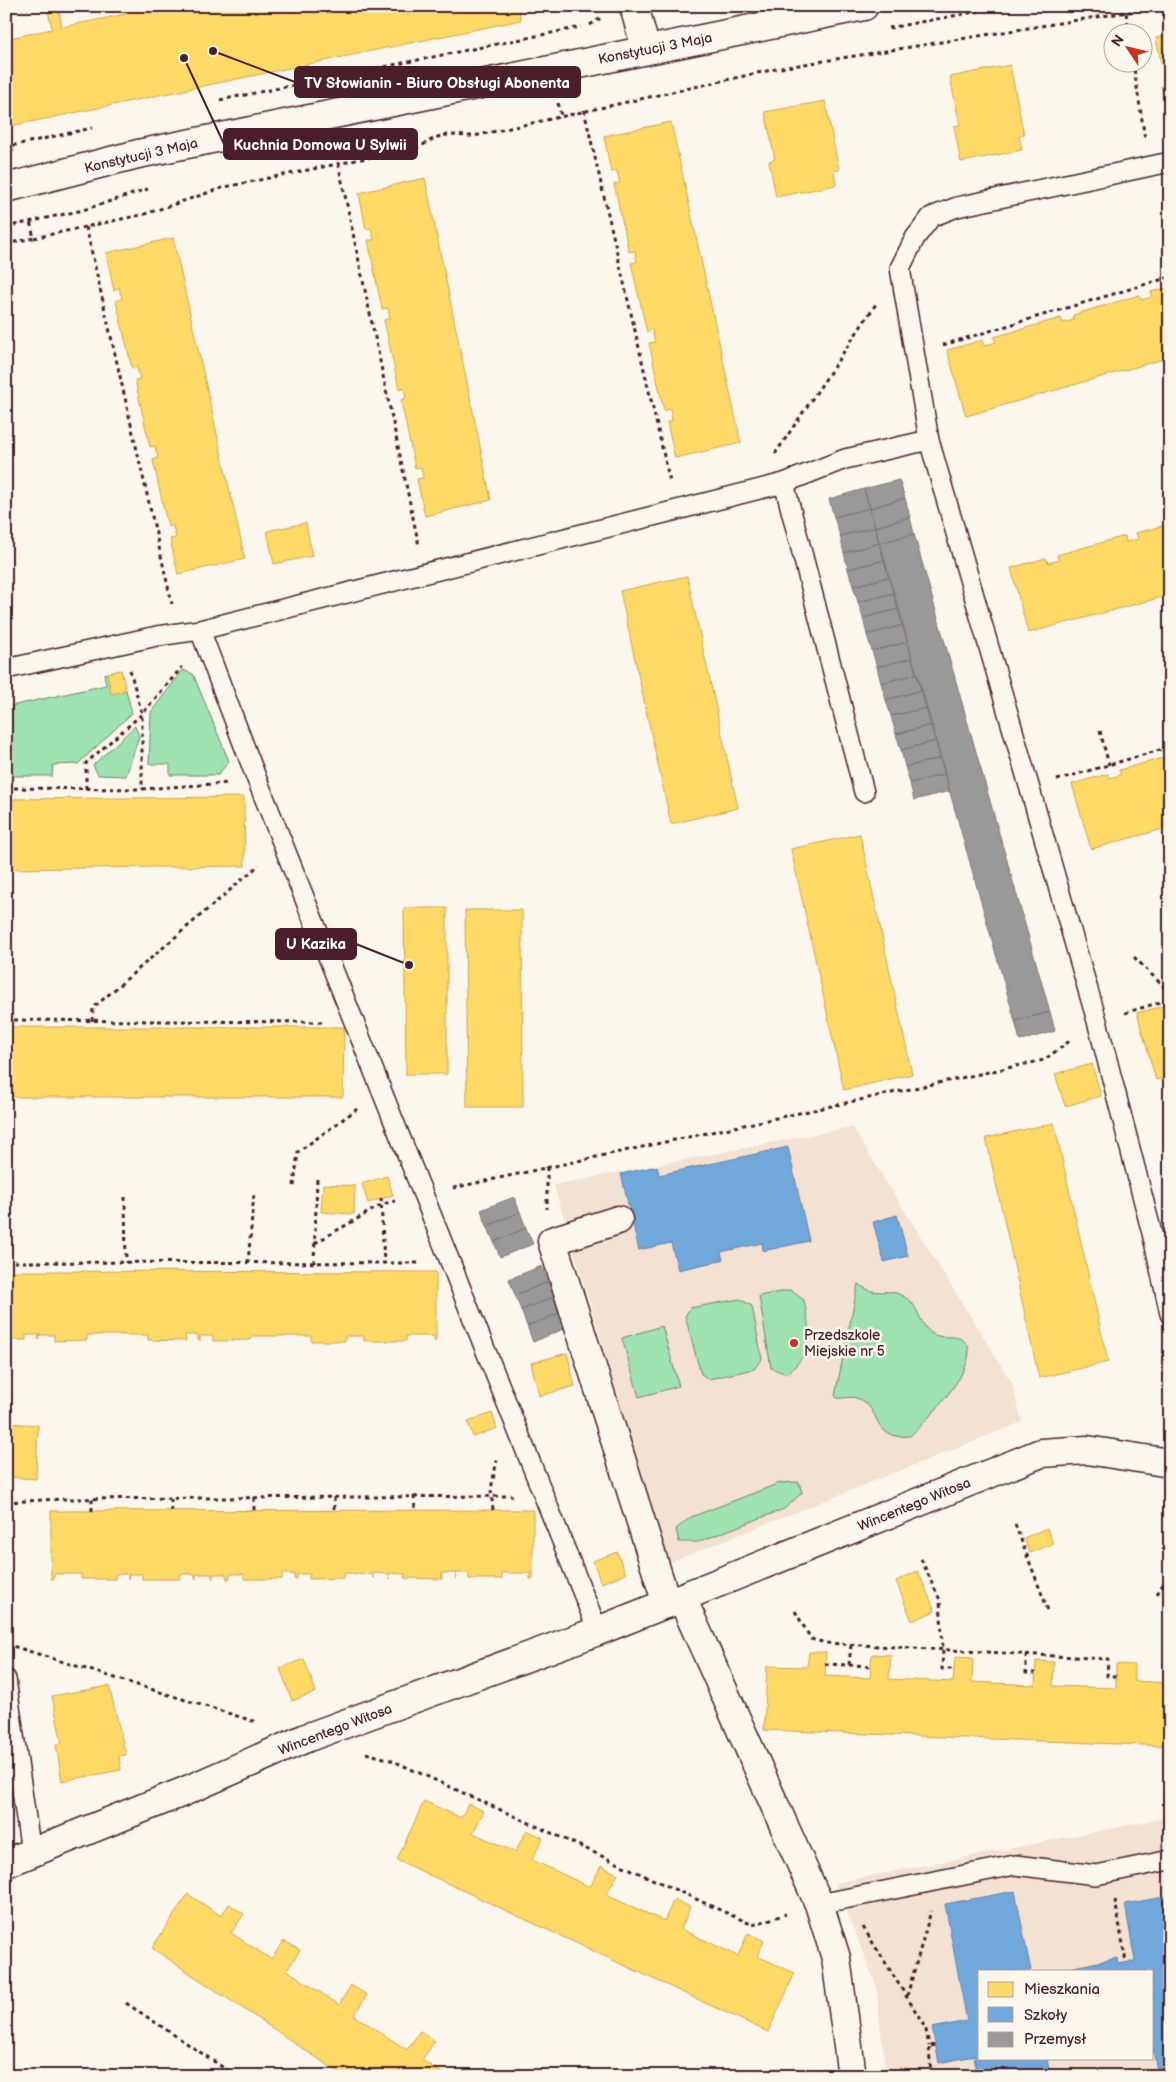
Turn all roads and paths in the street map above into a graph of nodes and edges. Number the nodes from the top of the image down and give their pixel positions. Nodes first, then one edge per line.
1 (634, 6) edge
2 (864, 6) edge
3 (1165, 6) edge
4 (1126, 12) junction
5 (1127, 22) edge
6 (646, 50) junction
7 (1134, 72) edge
8 (584, 110) junction
9 (334, 143) dead end
10 (11, 146) dead end
11 (6, 147) edge
12 (338, 163) junction
13 (1164, 163) edge
14 (6, 188) edge
15 (86, 227) junction
16 (34, 238) dead end
17 (900, 268) junction
18 (1170, 278) edge
19 (915, 353) junction
20 (929, 440) junction
21 (784, 483) junction
22 (750, 492) junction
23 (677, 510) junction
24 (425, 573) junction
25 (200, 630) junction
26 (178, 632) junction
27 (123, 643) junction
28 (211, 659) junction
29 (6, 669) edge
30 (142, 714) junction
31 (1100, 731) dead end
32 (1170, 747) edge
33 (1109, 765) junction
34 (256, 777) junction
35 (6, 788) edge
36 (1030, 788) junction
37 (86, 789) junction
38 (142, 789) junction
39 (864, 792) dead end
40 (261, 864) dead end
41 (1134, 957) dead end
42 (1170, 993) edge
43 (1170, 999) edge
44 (6, 1020) edge
45 (92, 1021) junction
46 (1097, 1021) junction
47 (356, 1022) junction
48 (383, 1091) junction
49 (317, 1178) dead end
50 (294, 1186) dead end
51 (254, 1194) dead end
52 (424, 1195) junction
53 (125, 1197) dead end
54 (381, 1198) dead end
55 (383, 1204) junction
56 (618, 1220) dead end
57 (315, 1244) junction
58 (6, 1262) edge
59 (126, 1263) junction
60 (248, 1263) junction
61 (314, 1263) junction
62 (452, 1263) junction
63 (384, 1264) junction
64 (1170, 1314) edge
65 (1170, 1462) edge
66 (414, 1496) junction
67 (493, 1496) junction
68 (544, 1496) junction
69 (334, 1497) junction
70 (171, 1498) junction
71 (254, 1498) junction
72 (92, 1499) junction
73 (6, 1502) edge
74 (171, 1510) dead end
75 (334, 1510) dead end
76 (414, 1510) dead end
77 (493, 1510) dead end
78 (92, 1511) dead end
79 (254, 1511) dead end
80 (1015, 1524) dead end
81 (920, 1559) dead end
82 (1170, 1573) edge
83 (1157, 1594) dead end
84 (675, 1601) junction
85 (795, 1611) dead end
86 (1049, 1613) dead end
87 (598, 1631) junction
88 (6, 1644) edge
89 (851, 1645) junction
90 (943, 1650) junction
91 (1026, 1655) junction
92 (825, 1664) dead end
93 (849, 1665) junction
94 (872, 1666) dead end
95 (954, 1670) dead end
96 (1035, 1673) dead end
97 (1116, 1676) dead end
98 (6, 1679) edge
99 (306, 1738) junction
100 (362, 1752) dead end
101 (18, 1858) edge
102 (1170, 1860) edge
103 (1110, 1872) junction
104 (940, 1880) junction
105 (846, 1899) junction
106 (819, 1904) junction
107 (1126, 1962) dead end
108 (907, 1997) junction
109 (126, 2003) dead end
110 (936, 2045) dead end
111 (930, 2046) junction
112 (236, 2076) edge
113 (852, 2076) edge
114 (930, 2076) edge

1 - 6 street
2 - 6 street, Konstytucji 3 Maja
3 - 4 path
4 - 5 path
4 - 8 path
6 - 14 street, Konstytucji 3 Maja
7 - 13 path
8 - 12 path
8 - 23 path
9 - 12 path
10 - 11 path
12 - 15 path
12 - 24 path
13 - 17 lane
15 - 16 path
15 - 26 path
17 - 19 lane
17 - 22 path
18 - 19 path
19 - 20 lane
20 - 21 lane
20 - 36 lane
21 - 22 lane
21 - 39 lane
22 - 23 lane
23 - 24 lane
24 - 25 lane
25 - 26 lane
25 - 28 lane
26 - 27 lane
27 - 29 lane
27 - 30 path
28 - 30 path
28 - 34 lane
30 - 37 path
30 - 38 path
31 - 33 path
32 - 33 path
33 - 36 path
34 - 38 path
34 - 47 lane
35 - 37 path
36 - 46 lane
37 - 38 path
40 - 45 path
41 - 42 path
43 - 46 path
44 - 45 path
45 - 47 path
46 - 52 path
46 - 64 lane
47 - 48 lane
48 - 50 path
48 - 52 lane
49 - 57 path
51 - 60 path
52 - 55 path
52 - 62 lane
53 - 59 path
54 - 55 path
55 - 57 path
55 - 63 path
56 - 84 street
57 - 61 path
58 - 59 path
59 - 60 path
60 - 61 path
61 - 63 path
62 - 63 path
62 - 68 lane
65 - 84 street, Wincentego Witosa
66 - 67 path
66 - 69 path
66 - 76 path
67 - 68 path
67 - 77 path
68 - 87 lane
69 - 71 path
69 - 75 path
70 - 71 path
70 - 72 path
70 - 74 path
71 - 79 path
72 - 73 path
72 - 78 path
80 - 86 path
81 - 90 path
82 - 83 path
84 - 87 street, Wincentego Witosa
84 - 106 street
85 - 89 path
87 - 99 street, Wincentego Witosa
88 - 99 path
89 - 90 path
89 - 93 path
90 - 91 path
90 - 95 path
91 - 96 path
91 - 97 path
92 - 93 path
93 - 94 path
98 - 101 lane
99 - 101 street, Wincentego Witosa
100 - 106 path
102 - 103 lane
103 - 104 lane
103 - 107 path
104 - 105 lane
104 - 108 path
105 - 106 lane
105 - 108 path
106 - 113 street
108 - 111 path
109 - 112 path
110 - 111 path
111 - 114 path

